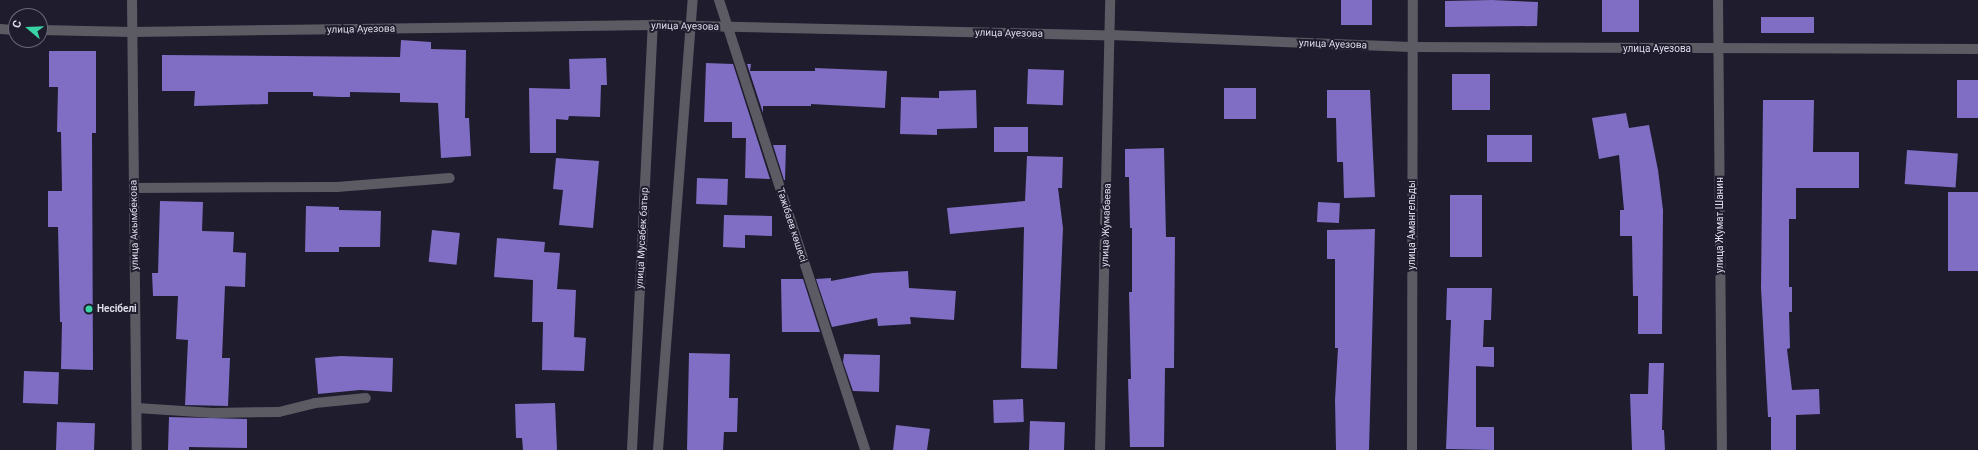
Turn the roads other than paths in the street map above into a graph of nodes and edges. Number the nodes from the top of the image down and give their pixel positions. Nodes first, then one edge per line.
1 (132, 0) edge
2 (693, 0) edge
3 (719, 0) edge
4 (1110, 0) edge
5 (1413, 0) edge
6 (1718, 0) edge
7 (653, 25) junction
8 (48, 30) edge
9 (132, 32) junction
10 (1111, 35) junction
11 (1411, 48) junction
12 (1719, 49) junction
13 (1978, 50) edge
14 (450, 178) dead end
15 (134, 188) junction
16 (366, 398) dead end
17 (137, 408) junction
18 (137, 450) edge
19 (632, 450) edge
20 (658, 450) edge
21 (865, 450) edge
22 (1100, 450) edge
23 (1412, 450) edge
24 (1722, 450) edge

1 - 9 street, улица Акымбекова
2 - 20 street
3 - 21 street, Тәжібаев көшесі
4 - 10 street, улица Жумабаева
5 - 11 street, улица Амангельды
6 - 12 street, улица Жумат Шанин
7 - 9 street, улица Ауезова
7 - 10 street, улица Ауезова
7 - 19 street, улица Мусабек батыр
8 - 9 street, улица Ауезова
9 - 15 street, улица Акымбекова
10 - 11 street, улица Ауезова
10 - 22 street, улица Жумабаева
11 - 12 street, улица Ауезова
11 - 23 street, улица Амангельды
12 - 13 street, улица Ауезова
12 - 24 street, улица Жумат Шанин
14 - 15 street
15 - 17 street, улица Акымбекова
16 - 17 street
17 - 18 street, улица Акымбекова

